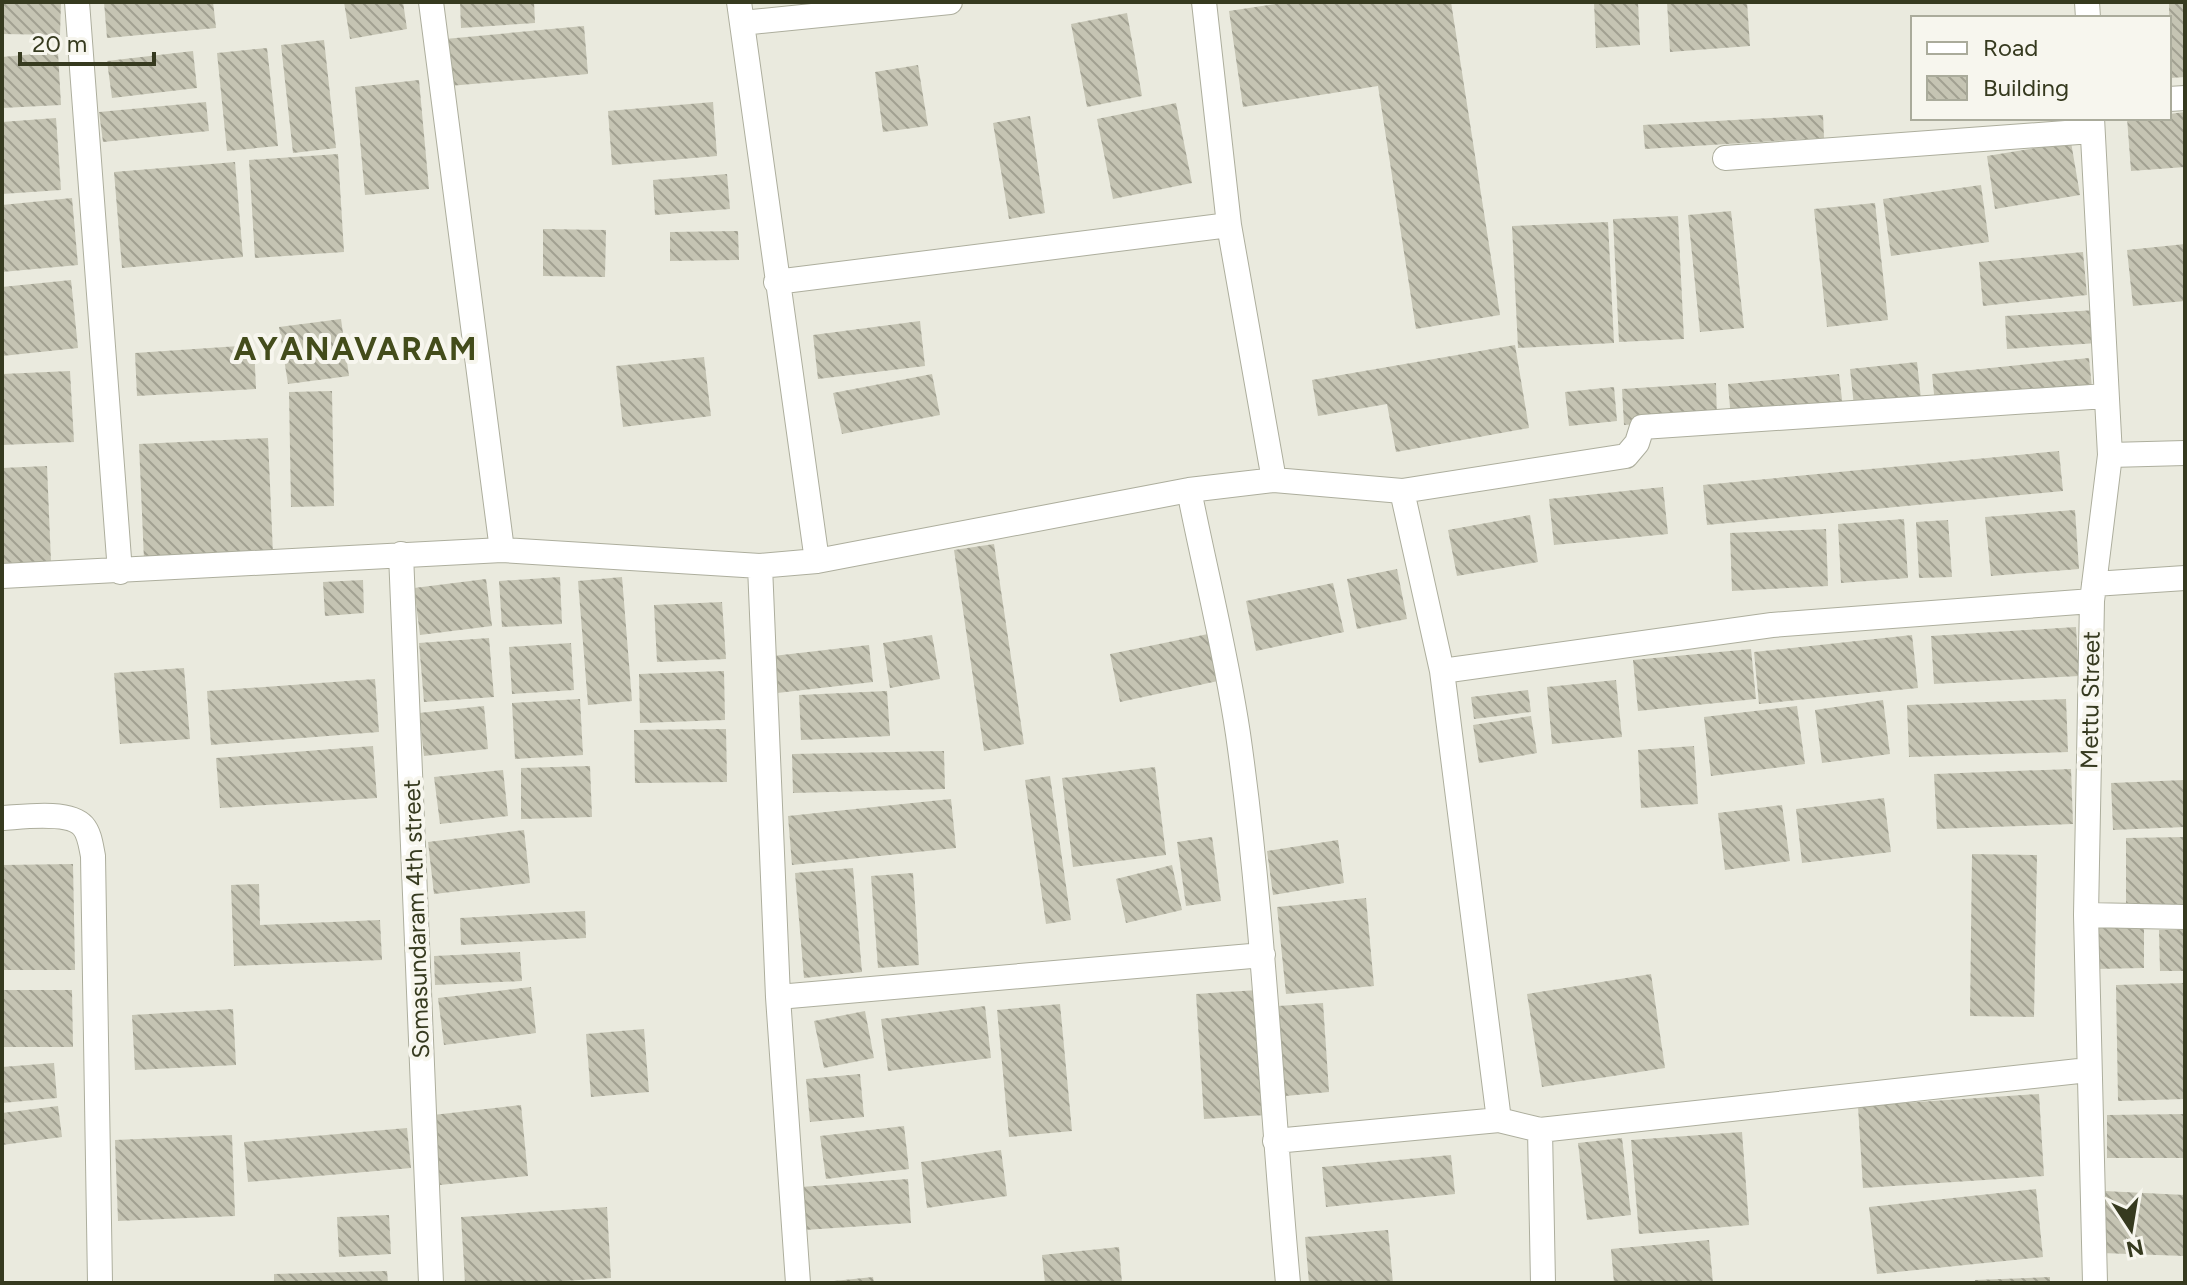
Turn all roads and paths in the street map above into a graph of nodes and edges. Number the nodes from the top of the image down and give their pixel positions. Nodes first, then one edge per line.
1 (77, 2) edge
2 (431, 2) edge
3 (950, 2) edge
4 (1204, 2) edge
5 (740, 13) edge
6 (2092, 124) edge
7 (1725, 158) dead end
8 (1229, 225) junction
9 (776, 282) junction
10 (2106, 396) junction
11 (2185, 453) edge
12 (2110, 455) junction
13 (1274, 480) junction
14 (1189, 490) junction
15 (1402, 491) junction
16 (502, 550) junction
17 (401, 554) junction
18 (817, 561) junction
19 (760, 566) junction
20 (120, 572) junction
21 (2, 576) edge
22 (2185, 578) edge
23 (2093, 592) junction
24 (1442, 671) junction
25 (2, 818) edge
26 (2086, 915) junction
27 (2185, 917) edge
28 (1263, 955) junction
29 (778, 997) junction
30 (2088, 1070) junction
31 (1499, 1120) junction
32 (1540, 1130) junction
33 (1275, 1141) junction
34 (100, 1283) edge
35 (431, 1283) edge
36 (798, 1283) edge
37 (1288, 1283) edge
38 (1543, 1283) edge
39 (2095, 1283) edge

1 - 20 street
2 - 16 street
3 - 5 street
4 - 8 street
5 - 9 street
6 - 7 street
6 - 10 street, Mettu Street
8 - 9 street
8 - 13 street
9 - 18 street
10 - 12 street, Mettu Street
10 - 15 street
11 - 12 street
12 - 23 street, Mettu Street
13 - 14 street
13 - 15 street
14 - 18 street
14 - 28 street
15 - 24 street
16 - 17 street
16 - 19 street
17 - 20 street
17 - 35 street, Somasundaram 4th street
18 - 19 street
19 - 29 street
20 - 21 street
22 - 23 street
23 - 24 street
23 - 26 street, Mettu Street
24 - 31 street
25 - 34 street
26 - 27 street
26 - 30 street, Mettu Street
28 - 29 street
28 - 33 street
29 - 36 street
30 - 32 street
30 - 39 street, Mettu Street
31 - 32 street
31 - 33 street
32 - 38 street
33 - 37 street

